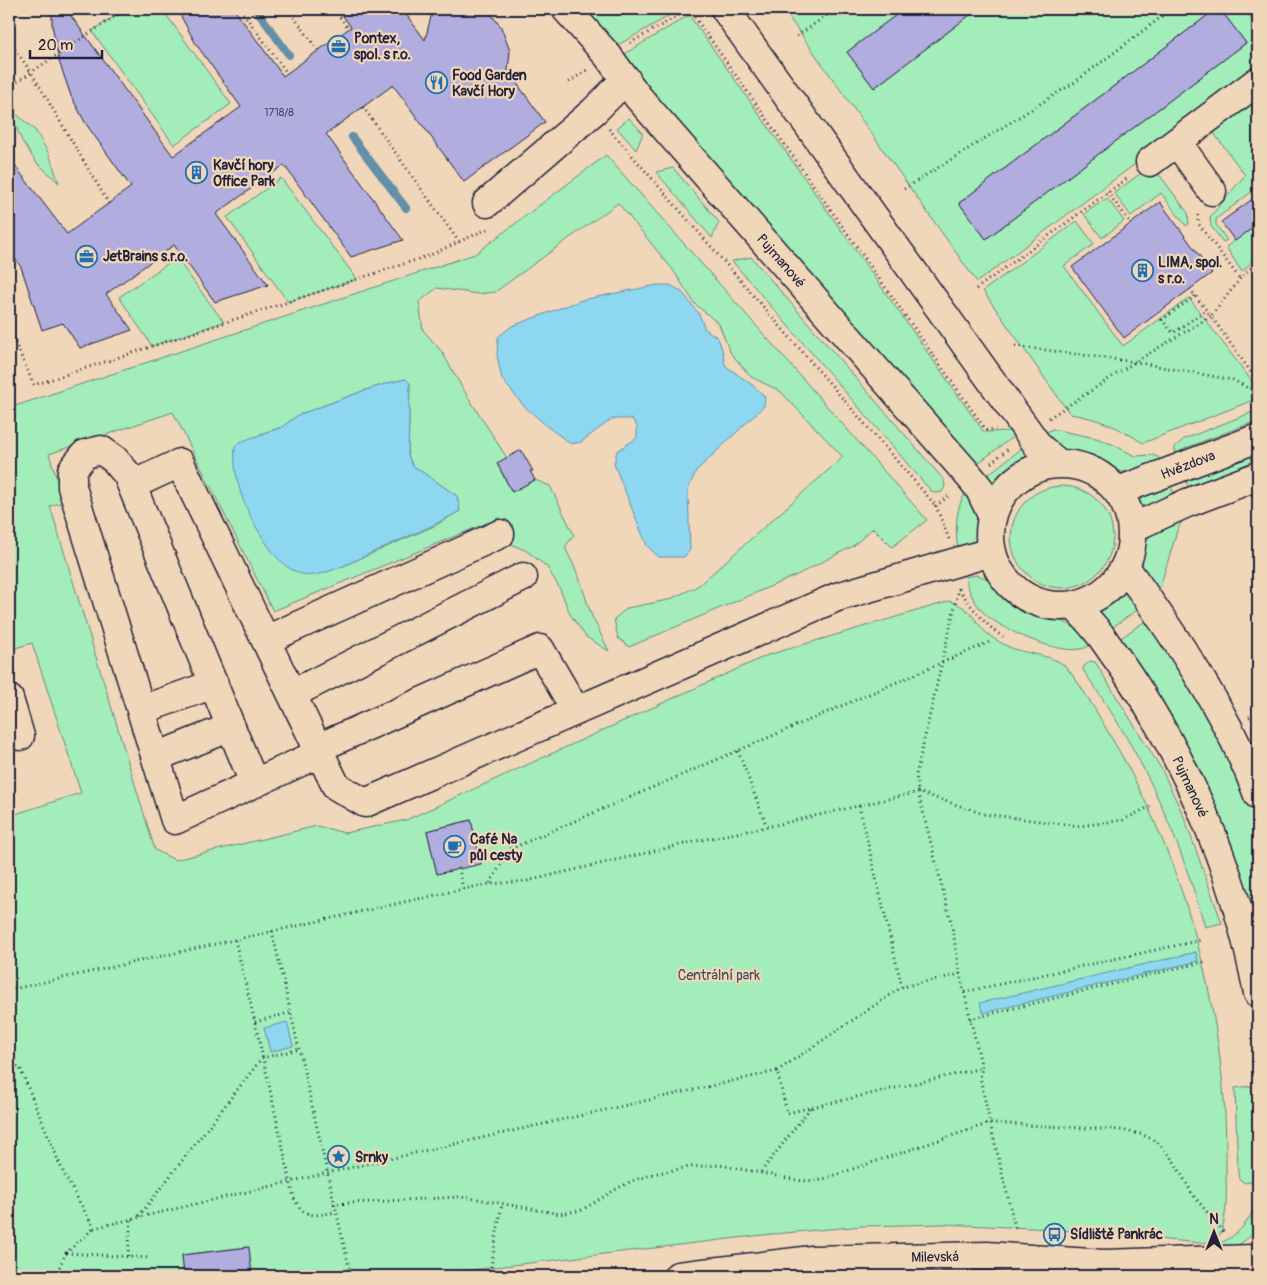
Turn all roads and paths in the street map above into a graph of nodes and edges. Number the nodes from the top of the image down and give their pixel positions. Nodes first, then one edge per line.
1 (126, 9) edge
2 (240, 9) edge
3 (288, 9) edge
4 (334, 9) edge
5 (566, 9) edge
6 (689, 9) edge
7 (725, 9) edge
8 (836, 9) edge
9 (1172, 9) edge
10 (348, 28) dead end
11 (797, 36) dead end
12 (9, 41) edge
13 (318, 50) dead end
14 (608, 56) junction
15 (31, 72) junction
16 (288, 73) dead end
17 (626, 79) junction
18 (1258, 81) edge
19 (569, 82) dead end
20 (9, 87) edge
21 (363, 107) dead end
22 (606, 125) dead end
23 (1177, 142) junction
24 (1150, 162) joint
25 (904, 189) dead end
26 (1212, 191) dead end
27 (1107, 192) junction
28 (109, 204) dead end
29 (488, 215) joint
30 (1198, 215) dead end
31 (1131, 223) dead end
32 (459, 242) junction
33 (1258, 261) edge
34 (1240, 279) junction
35 (976, 289) dead end
36 (1190, 289) dead end
37 (1195, 296) junction
38 (1206, 310) junction
39 (1211, 316) junction
40 (9, 329) edge
41 (1015, 346) dead end
42 (1135, 362) junction
43 (1258, 382) edge
44 (1258, 393) edge
45 (1060, 410) dead end
46 (1002, 428) dead end
47 (1258, 438) edge
48 (1011, 447) dead end
49 (1058, 463) junction
50 (985, 467) dead end
51 (1258, 476) edge
52 (132, 485) junction
53 (1118, 490) junction
54 (955, 491) dead end
55 (936, 506) junction
56 (992, 515) junction
57 (1132, 528) junction
58 (500, 534) dead end
59 (949, 543) dead end
60 (991, 552) junction
61 (1125, 567) junction
62 (523, 577) dead end
63 (957, 583) dead end
64 (959, 589) junction
65 (1074, 605) junction
66 (1003, 637) dead end
67 (266, 640) junction
68 (992, 641) dead end
69 (941, 663) junction
70 (214, 684) junction
71 (292, 694) junction
72 (9, 699) edge
73 (141, 710) junction
74 (576, 711) junction
75 (1258, 714) edge
76 (1249, 718) dead end
77 (231, 728) junction
78 (20, 736) dead end
79 (319, 751) junction
80 (738, 751) junction
81 (156, 757) junction
82 (254, 784) junction
83 (918, 792) junction
84 (1258, 795) edge
85 (859, 806) junction
86 (1153, 806) dead end
87 (767, 827) junction
88 (459, 868) dead end
89 (490, 884) junction
90 (464, 889) junction
91 (272, 931) junction
92 (235, 940) junction
93 (1201, 940) dead end
94 (1207, 961) dead end
95 (960, 974) junction
96 (902, 987) junction
97 (9, 990) edge
98 (964, 992) junction
99 (1258, 993) edge
100 (292, 1012) junction
101 (970, 1019) junction
102 (255, 1022) junction
103 (300, 1049) junction
104 (262, 1058) junction
105 (9, 1060) edge
106 (982, 1068) junction
107 (777, 1071) junction
108 (812, 1107) junction
109 (990, 1123) junction
110 (761, 1172) junction
111 (327, 1173) junction
112 (290, 1183) junction
113 (333, 1204) junction
114 (502, 1204) junction
115 (335, 1212) junction
116 (138, 1217) junction
117 (130, 1219) junction
118 (94, 1228) junction
119 (1016, 1231) dead end
120 (1225, 1234) dead end
121 (66, 1253) junction
122 (128, 1256) junction
123 (149, 1258) dead end
124 (1254, 1262) edge
125 (1104, 1264) junction
126 (986, 1266) edge
127 (490, 1272) dead end
128 (55, 1276) edge
129 (351, 1276) edge
130 (678, 1276) edge
131 (1172, 1276) edge

1 - 15 path
2 - 16 path
3 - 13 path
4 - 10 path
5 - 14 street, Pujmanové
6 - 14 path
6 - 46 path
7 - 49 street
8 - 11 path
9 - 25 path
12 - 15 path
14 - 17 street, Pujmanové
14 - 19 path
15 - 20 path
15 - 28 path
17 - 29 street
17 - 56 street, Pujmanové
18 - 23 street
21 - 32 path
22 - 55 path
23 - 24 street
23 - 26 street
24 - 27 path
27 - 31 path
27 - 35 path
29 - 32 path
30 - 34 path
32 - 40 path
33 - 34 path
34 - 39 path
36 - 37 path
37 - 38 path
37 - 38 path
38 - 39 path
39 - 42 path
39 - 43 path
41 - 42 path
42 - 44 path
42 - 45 path
47 - 53 street, Hvězdova
48 - 50 path
49 - 53 street
49 - 56 street
51 - 57 street
52 - 67 street
52 - 70 street
52 - 73 street
53 - 57 street
54 - 55 path
55 - 59 path
56 - 60 street
57 - 61 street
58 - 67 street
60 - 65 street
60 - 74 street
61 - 65 street
61 - 84 street
62 - 71 street
63 - 64 path
64 - 66 path
64 - 69 path
65 - 99 street, Pujmanové
67 - 71 street
68 - 69 path
69 - 80 path
69 - 83 path
70 - 73 street
70 - 77 street
71 - 79 street
72 - 78 street
73 - 81 street
74 - 79 street
74 - 79 street
75 - 76 path
77 - 81 street
77 - 82 street
79 - 82 street
80 - 87 path
80 - 89 path
81 - 82 street
83 - 85 path
83 - 86 path
83 - 95 path
85 - 87 path
85 - 96 path
87 - 89 path
88 - 90 path
89 - 90 path
90 - 91 path
91 - 92 path
91 - 100 path
92 - 97 path
92 - 102 path
93 - 98 path
94 - 101 path
95 - 96 path
95 - 98 path
96 - 107 path
98 - 101 path
100 - 102 path
100 - 103 path
101 - 106 path
102 - 104 path
103 - 104 path
103 - 111 path
104 - 112 path
104 - 116 path
105 - 118 path
106 - 108 path
106 - 109 path
107 - 108 path
107 - 111 path
108 - 110 path
109 - 110 path
109 - 119 path
109 - 120 path
110 - 114 path
111 - 112 path
111 - 113 path
112 - 115 path
112 - 116 path
113 - 114 path
113 - 115 path
114 - 127 path
115 - 129 path
116 - 117 path
117 - 118 path
117 - 122 path
118 - 121 path
121 - 122 path
121 - 128 path
122 - 123 path
124 - 125 street, Milevská
125 - 126 street, Milevská
125 - 131 street, Milevská
126 - 130 street, Milevská

